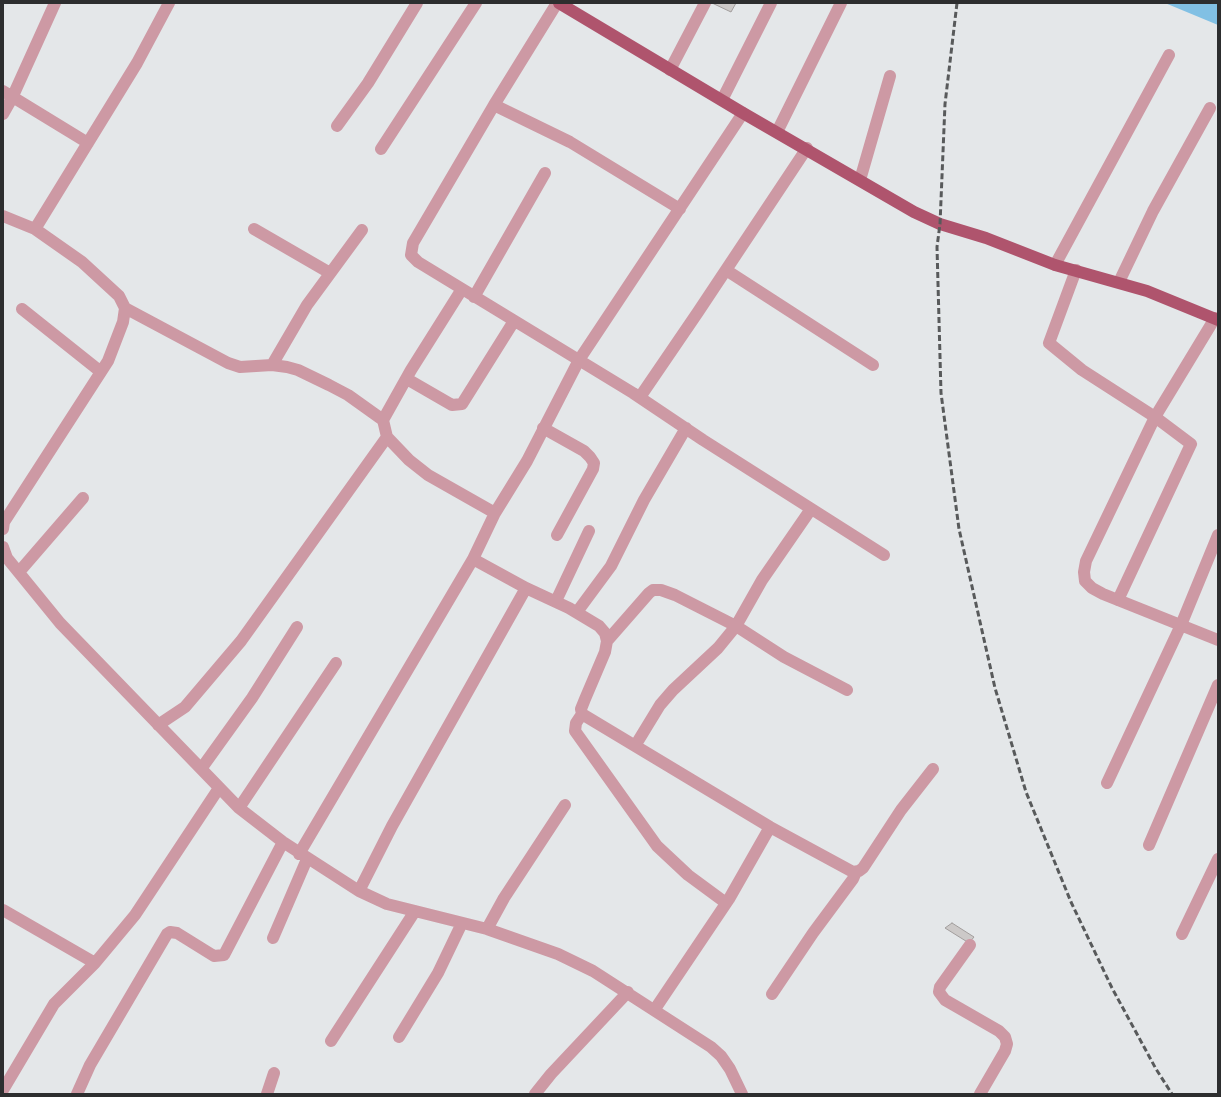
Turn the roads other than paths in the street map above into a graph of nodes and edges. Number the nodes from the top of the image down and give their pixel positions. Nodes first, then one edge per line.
1 (55, 3) edge
2 (169, 3) edge
3 (417, 3) edge
4 (476, 3) edge
5 (558, 3) edge
6 (705, 3) edge
7 (771, 3) edge
8 (841, 3) edge
9 (1169, 55) dead end
10 (670, 70) junction
11 (890, 76) dead end
12 (8, 94) edge
13 (722, 100) junction
14 (494, 105) junction
15 (1210, 108) dead end
16 (743, 113) junction
17 (3, 114) edge
18 (337, 126) dead end
19 (777, 132) junction
20 (88, 143) junction
21 (806, 148) junction
22 (381, 149) dead end
23 (545, 173) dead end
24 (860, 180) junction
25 (680, 209) junction
26 (3, 216) edge
27 (35, 229) junction
28 (254, 229) dead end
29 (362, 230) dead end
30 (1055, 265) junction
31 (726, 270) junction
32 (1076, 270) junction
33 (330, 273) junction
34 (1119, 282) junction
35 (462, 289) junction
36 (474, 296) junction
37 (125, 308) junction
38 (22, 309) dead end
39 (1217, 319) edge
40 (514, 321) junction
41 (579, 360) junction
42 (272, 365) junction
43 (873, 365) dead end
44 (101, 372) junction
45 (407, 379) junction
46 (640, 397) junction
47 (1155, 417) junction
48 (383, 420) junction
49 (543, 428) junction
50 (686, 428) junction
51 (386, 438) junction
52 (84, 498) dead end
53 (811, 509) junction
54 (495, 513) junction
55 (3, 524) edge
56 (589, 531) dead end
57 (1218, 534) edge
58 (557, 535) dead end
59 (3, 546) edge
60 (884, 554) dead end
61 (473, 559) junction
62 (19, 572) junction
63 (526, 588) junction
64 (1118, 600) junction
65 (556, 601) junction
66 (576, 612) junction
67 (1182, 625) junction
68 (736, 626) junction
69 (297, 627) dead end
70 (1218, 640) edge
71 (607, 641) junction
72 (336, 663) dead end
73 (1218, 685) edge
74 (847, 690) dead end
75 (582, 714) junction
76 (158, 725) junction
77 (635, 746) junction
78 (201, 769) junction
79 (933, 769) dead end
80 (1107, 783) dead end
81 (219, 788) junction
82 (565, 805) dead end
83 (239, 808) junction
84 (770, 827) junction
85 (283, 842) junction
86 (1149, 846) dead end
87 (303, 856) junction
88 (1218, 858) edge
89 (856, 872) junction
90 (360, 891) junction
91 (726, 903) junction
92 (3, 910) edge
93 (414, 911) junction
94 (462, 923) junction
95 (487, 929) junction
96 (1182, 934) dead end
97 (273, 938) dead end
98 (970, 945) dead end
99 (95, 963) junction
100 (628, 992) junction
101 (772, 994) dead end
102 (655, 1009) junction
103 (399, 1037) dead end
104 (331, 1041) dead end
105 (274, 1073) dead end
106 (3, 1090) edge
107 (77, 1094) edge
108 (267, 1094) edge
109 (535, 1094) edge
110 (742, 1094) edge
111 (980, 1094) edge

1 - 12 street
2 - 20 street
3 - 18 street
4 - 22 street
5 - 10 main road
5 - 14 street
6 - 10 street
7 - 13 street
8 - 19 street
9 - 30 street
10 - 13 main road
11 - 24 street
12 - 17 street
12 - 20 street
13 - 16 main road
14 - 25 street
14 - 35 street
15 - 34 street
16 - 19 main road
16 - 25 street
19 - 21 main road
20 - 27 street
21 - 24 main road
21 - 31 street
23 - 36 street
24 - 30 main road
25 - 41 street
26 - 27 street
27 - 37 street
28 - 33 street
29 - 33 street
30 - 32 main road
31 - 43 street
31 - 46 street
32 - 34 main road
32 - 47 street
33 - 42 street
34 - 39 main road
35 - 36 street
35 - 45 street
36 - 40 street
37 - 42 street
37 - 44 street
38 - 44 street
39 - 47 street
40 - 41 street
40 - 45 street
41 - 46 street
41 - 49 street
42 - 48 street
44 - 55 street
45 - 48 street
46 - 50 street
47 - 64 street
47 - 64 street
48 - 51 street
49 - 54 street
49 - 58 street
50 - 53 street
50 - 66 street
51 - 54 street
51 - 76 street
52 - 62 street
53 - 60 street
53 - 68 street
54 - 61 street
56 - 65 street
57 - 67 street
59 - 62 street
61 - 63 street
61 - 87 street
62 - 76 street
63 - 65 street
63 - 90 street
64 - 67 street
65 - 66 street
66 - 71 street
67 - 70 street
67 - 80 street
68 - 71 street
68 - 74 street
68 - 77 street
69 - 78 street
71 - 75 street
72 - 83 street
73 - 86 street
75 - 77 street
75 - 91 street
76 - 78 street
77 - 84 street
78 - 81 street
79 - 89 street
81 - 83 street
81 - 99 street
82 - 95 street
83 - 85 street
84 - 89 street
84 - 91 street
85 - 87 street
85 - 107 street
87 - 90 street
87 - 97 street
88 - 96 street
89 - 101 street
90 - 93 street
91 - 102 street
92 - 99 street
93 - 94 street
93 - 104 street
94 - 95 street
94 - 103 street
95 - 100 street
98 - 111 street
99 - 106 street
100 - 102 street
100 - 109 street
102 - 110 street
105 - 108 street

